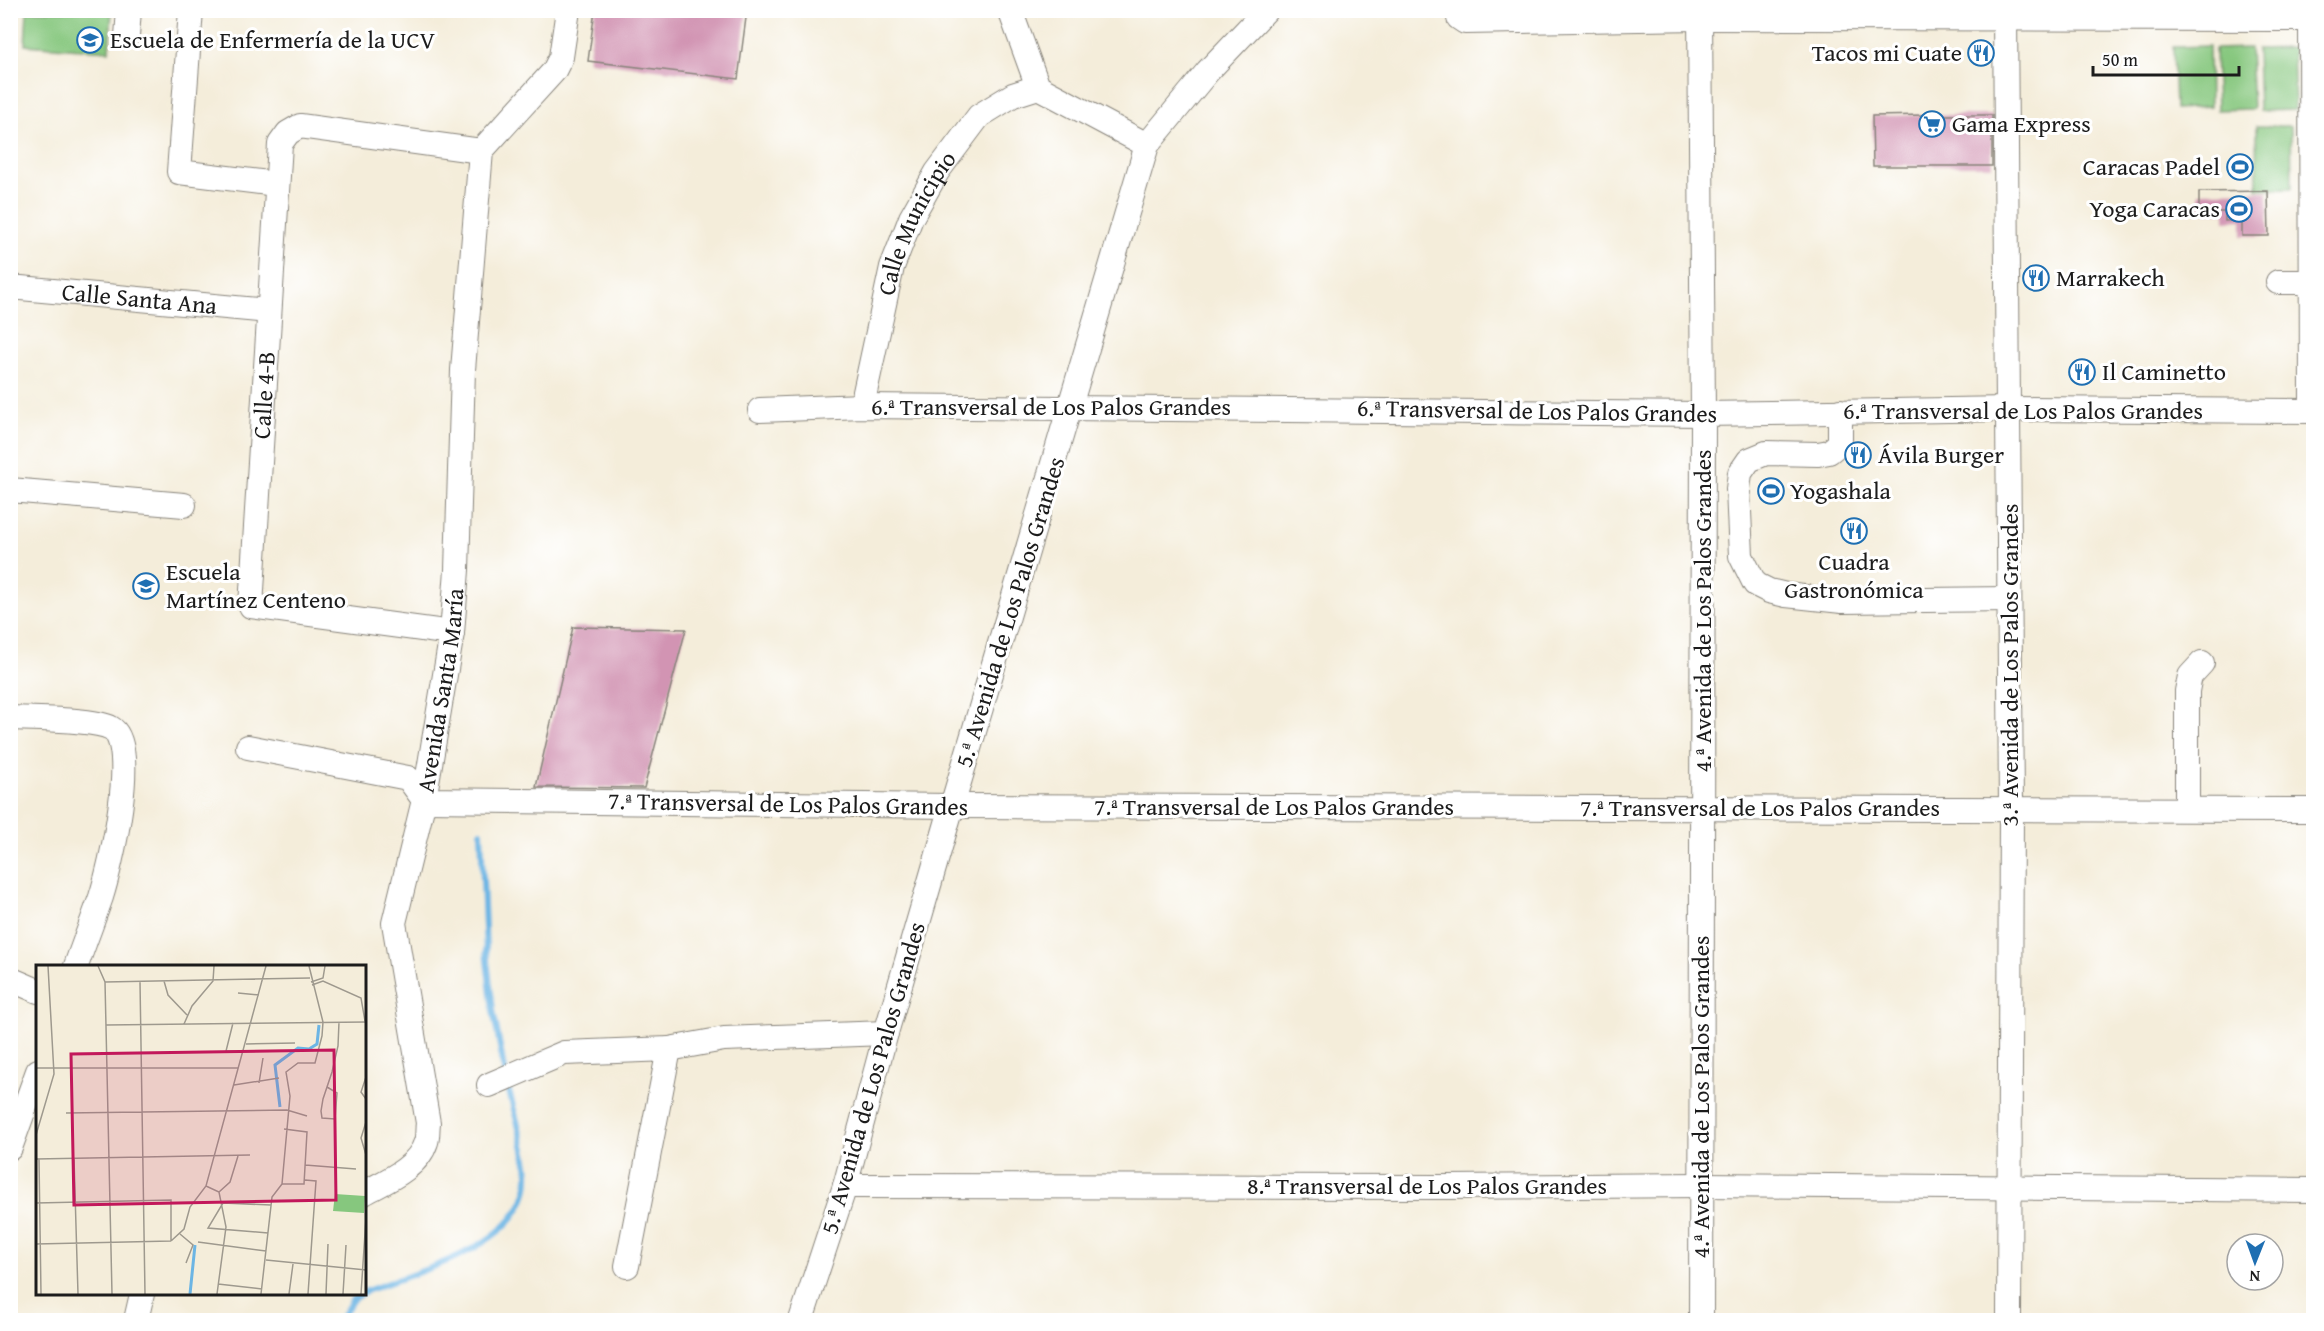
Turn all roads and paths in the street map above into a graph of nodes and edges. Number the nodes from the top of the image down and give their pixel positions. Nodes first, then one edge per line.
1 (129, 10) edge
2 (191, 10) edge
3 (568, 10) edge
4 (1010, 10) edge
5 (1266, 10) edge
6 (1459, 14) edge
7 (1700, 14) edge
8 (2005, 14) edge
9 (2312, 16) edge
10 (127, 36) dead end
11 (1038, 87) junction
12 (1147, 145) junction
13 (481, 150) junction
14 (276, 184) junction
15 (2278, 282) dead end
16 (2312, 282) junction
17 (10, 287) edge
18 (269, 310) junction
19 (862, 406) junction
20 (1071, 406) junction
21 (2009, 409) junction
22 (760, 410) dead end
23 (1840, 411) junction
24 (2313, 411) edge
25 (1703, 414) junction
26 (10, 490) edge
27 (184, 505) dead end
28 (2009, 599) junction
29 (452, 633) junction
30 (2202, 663) dead end
31 (10, 718) edge
32 (248, 747) dead end
33 (424, 800) junction
34 (952, 806) junction
35 (1702, 808) junction
36 (2011, 808) junction
37 (2187, 809) junction
38 (2313, 810) edge
39 (76, 965) edge
40 (10, 979) edge
41 (36, 990) edge
42 (886, 1033) junction
43 (669, 1049) junction
44 (36, 1076) edge
45 (489, 1085) dead end
46 (10, 1148) edge
47 (1701, 1185) junction
48 (845, 1186) junction
49 (2009, 1186) junction
50 (2313, 1190) edge
51 (366, 1192) edge
52 (627, 1266) dead end
53 (142, 1295) edge
54 (136, 1320) edge
55 (801, 1320) edge
56 (1701, 1320) edge
57 (2009, 1320) edge

1 - 10 street
2 - 14 street
3 - 13 street
4 - 11 street
5 - 12 street, 5.ª Avenida de Los Palos Grandes
6 - 7 street
7 - 8 street
7 - 25 street, 4.ª Avenida de Los Palos Grandes
8 - 9 street
8 - 21 street, 3.ª Avenida de Los Palos Grandes
9 - 16 street
11 - 12 street
11 - 19 street, Calle Municipio
12 - 20 street, 5.ª Avenida de Los Palos Grandes
13 - 14 street, Calle 4-B
13 - 29 street, Avenida Santa María
14 - 18 street, Calle 4-B
15 - 16 street
16 - 24 street
17 - 18 street, Calle Santa Ana
18 - 29 street, Calle 4-B
19 - 20 street, 6.ª Transversal de Los Palos Grandes
19 - 22 street, 6.ª Transversal de Los Palos Grandes
20 - 25 street, 6.ª Transversal de Los Palos Grandes
20 - 34 street, 5.ª Avenida de Los Palos Grandes
21 - 23 street, 6.ª Transversal de Los Palos Grandes
21 - 24 street, 6.ª Transversal de Los Palos Grandes
21 - 28 street, 3.ª Avenida de Los Palos Grandes
23 - 25 street, 6.ª Transversal de Los Palos Grandes
23 - 28 street
25 - 35 street, 4.ª Avenida de Los Palos Grandes
26 - 27 street
28 - 36 street, 3.ª Avenida de Los Palos Grandes
29 - 33 street, Avenida Santa María
30 - 37 street
31 - 39 street
32 - 33 street
33 - 34 street, 7.ª Transversal de Los Palos Grandes
33 - 51 street, Avenida Santa María
34 - 35 street, 7.ª Transversal de Los Palos Grandes
34 - 42 street, 5.ª Avenida de Los Palos Grandes
35 - 36 street, 7.ª Transversal de Los Palos Grandes
35 - 47 street, 4.ª Avenida de Los Palos Grandes
36 - 37 street, 7.ª Transversal de Los Palos Grandes
36 - 49 street, 3.ª Avenida de Los Palos Grandes
37 - 38 street, 7.ª Transversal de Los Palos Grandes
40 - 41 street
42 - 43 street
42 - 48 street, 5.ª Avenida de Los Palos Grandes
43 - 45 street
43 - 52 street
44 - 46 street
47 - 48 street, 8.ª Transversal de Los Palos Grandes
47 - 49 street, 8.ª Transversal de Los Palos Grandes
47 - 56 street, 4.ª Avenida de Los Palos Grandes
48 - 55 street, 5.ª Avenida de Los Palos Grandes
49 - 50 street, 8.ª Transversal de Los Palos Grandes
49 - 57 street, 3.ª Avenida de Los Palos Grandes
53 - 54 street

